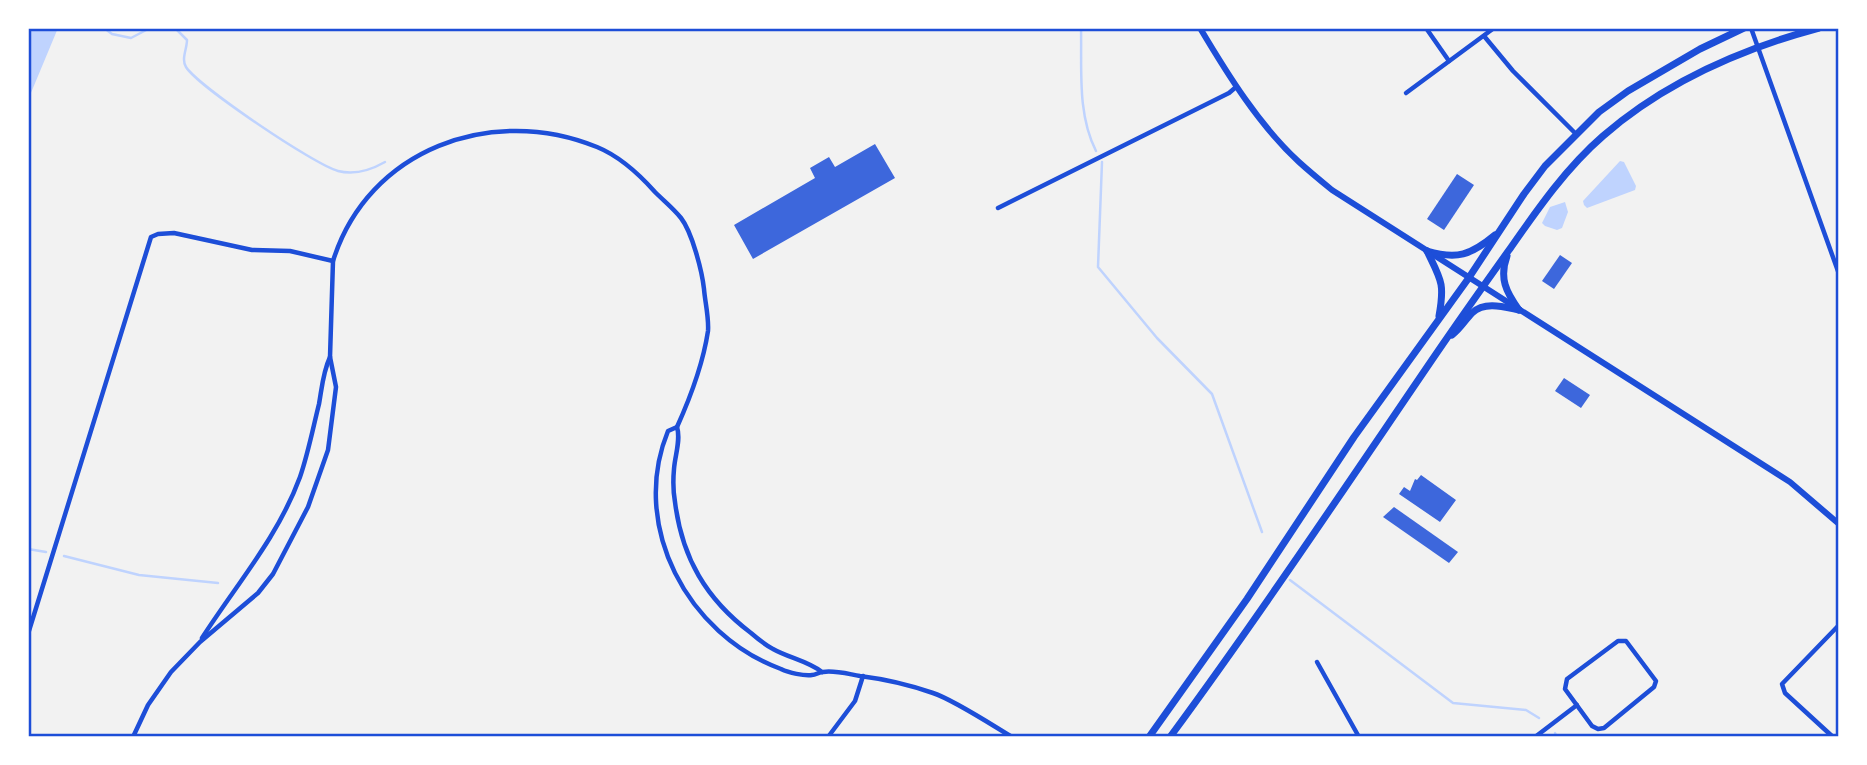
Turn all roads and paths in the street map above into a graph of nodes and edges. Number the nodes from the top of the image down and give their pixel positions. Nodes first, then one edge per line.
1 (1200, 28) edge
2 (1426, 28) edge
3 (1494, 28) edge
4 (1744, 28) edge
5 (1751, 28) edge
6 (1819, 28) edge
7 (1483, 36) junction
8 (1758, 46) junction
9 (1449, 61) junction
10 (1236, 87) junction
11 (1406, 93) dead end
12 (1576, 134) junction
13 (998, 208) dead end
14 (1501, 230) junction
15 (1511, 247) junction
16 (1427, 251) junction
17 (333, 261) junction
18 (1839, 274) edge
19 (1468, 279) junction
20 (1482, 287) junction
21 (1518, 310) junction
22 (1439, 319) junction
23 (1446, 339) junction
24 (330, 357) junction
25 (677, 427) junction
26 (1839, 524) edge
27 (1839, 625) edge
28 (28, 634) edge
29 (200, 642) junction
30 (1317, 662) dead end
31 (822, 672) junction
32 (863, 676) junction
33 (1577, 705) junction
34 (133, 737) edge
35 (828, 737) edge
36 (1012, 737) edge
37 (1149, 737) edge
38 (1170, 737) edge
39 (1359, 737) edge
40 (1535, 737) edge
41 (1833, 737) edge

1 - 10 main road
2 - 9 street
3 - 7 street
4 - 12 highway
5 - 8 street
6 - 8 highway
7 - 9 street
7 - 12 street
8 - 15 highway
8 - 18 street
9 - 11 street
10 - 13 street
10 - 16 main road
12 - 14 highway
14 - 16 highway
14 - 19 highway
15 - 20 highway
15 - 21 highway
16 - 19 main road
16 - 22 highway
17 - 24 street
17 - 25 street
17 - 28 street
19 - 20 main road
19 - 22 highway
20 - 21 main road
20 - 23 highway
21 - 23 highway
21 - 26 main road
22 - 37 highway
23 - 38 highway
24 - 29 street
24 - 29 street
25 - 31 street
25 - 31 street
27 - 41 street
29 - 34 street
30 - 39 street
31 - 32 street
32 - 35 street
32 - 36 street
33 - 33 street
33 - 40 street

